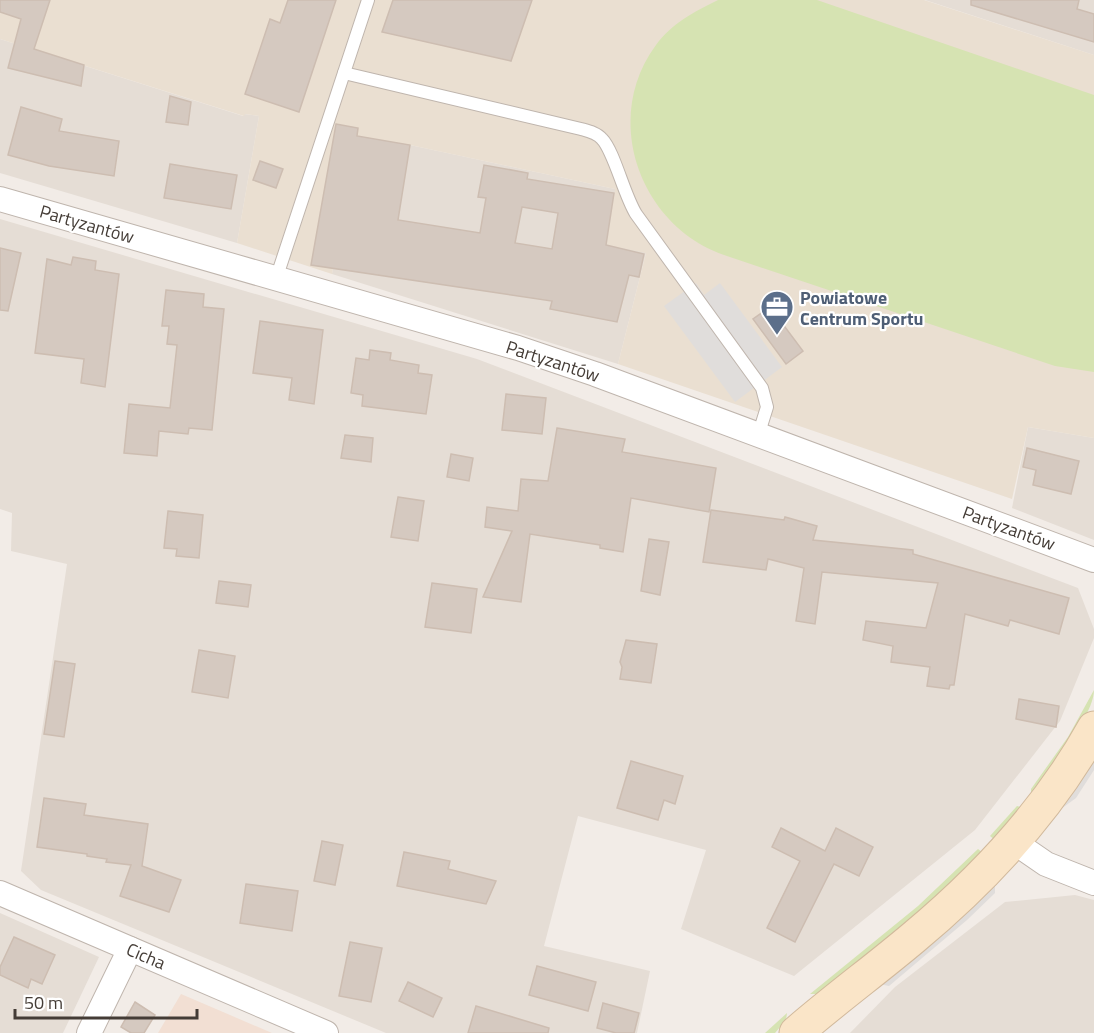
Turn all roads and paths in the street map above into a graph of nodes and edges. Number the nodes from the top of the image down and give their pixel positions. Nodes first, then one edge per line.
1 (368, 0) edge
2 (344, 73) junction
3 (0, 199) edge
4 (276, 279) junction
5 (758, 436) junction
6 (1094, 560) edge
7 (1094, 728) edge
8 (1014, 842) junction
9 (1094, 883) edge
10 (0, 893) edge
11 (130, 949) junction
12 (89, 1033) edge
13 (326, 1033) edge
14 (796, 1033) edge

1 - 2 lane
2 - 4 lane
2 - 5 lane
3 - 4 street, Partyzantów
4 - 5 street, Partyzantów
5 - 6 street, Partyzantów
7 - 8 street
8 - 9 street
8 - 14 street
10 - 11 street, Cicha
11 - 12 street
11 - 13 street, Cicha

